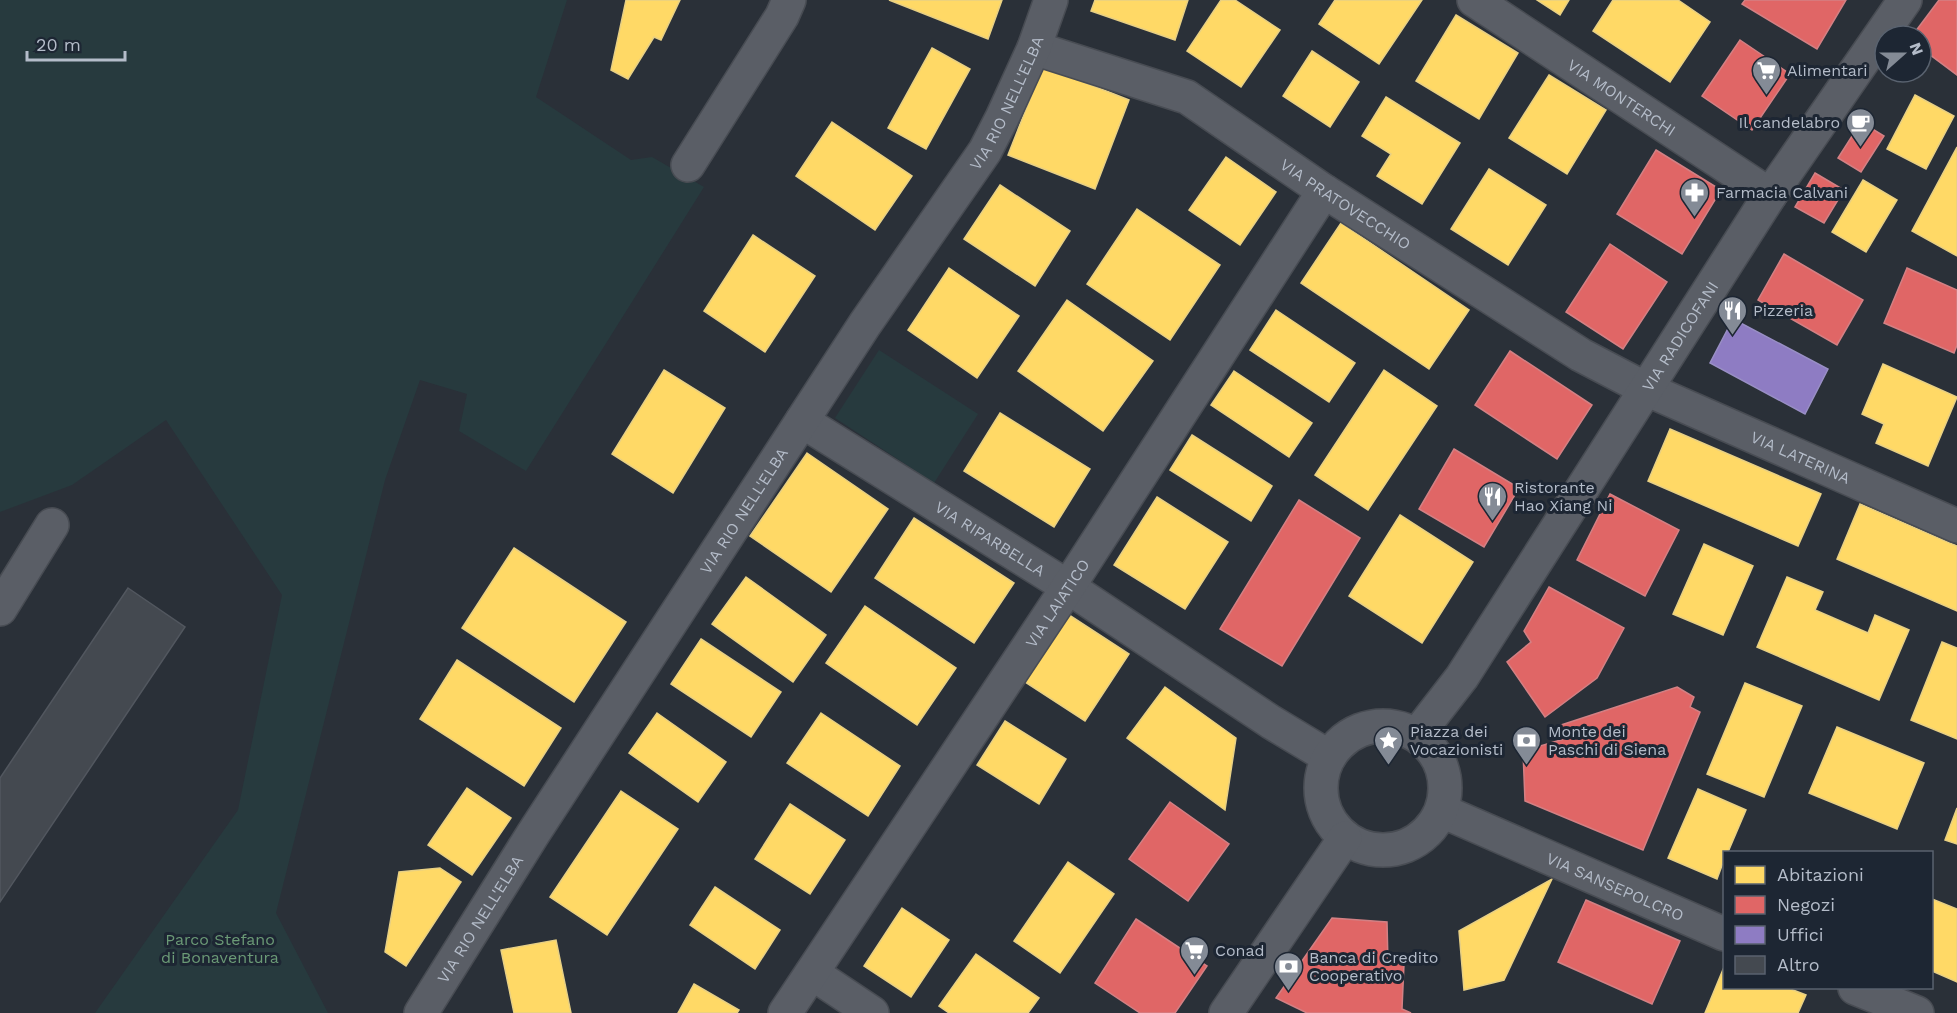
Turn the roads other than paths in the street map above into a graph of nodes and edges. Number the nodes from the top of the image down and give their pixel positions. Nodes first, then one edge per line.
1 (789, 0) edge
2 (1051, 0) edge
3 (1474, 0) edge
4 (1905, 0) edge
5 (1034, 48) junction
6 (688, 165) dead end
7 (1324, 191) junction
8 (1770, 195) junction
9 (1646, 389) junction
10 (802, 421) junction
11 (1956, 523) edge
12 (52, 525) dead end
13 (1068, 587) junction
14 (0, 609) edge
15 (1417, 735) junction
16 (1329, 757) junction
17 (1442, 811) junction
18 (1345, 838) junction
19 (1723, 932) edge
20 (812, 973) junction
21 (1860, 989) edge
22 (421, 1013) edge
23 (785, 1013) edge
24 (872, 1013) edge
25 (1226, 1013) edge
26 (1917, 1013) edge

1 - 6 street
2 - 5 street, VIA RIO NELL'ELBA
3 - 8 street, VIA MONTERCHI
4 - 8 street, VIA RADICOFANI
5 - 7 street, VIA PRATOVECCHIO
5 - 10 street, VIA RIO NELL'ELBA
7 - 9 street, VIA PRATOVECCHIO
7 - 13 street, VIA LAIATICO
8 - 9 street, VIA RADICOFANI
9 - 11 street, VIA LATERINA
9 - 15 street, VIA RADICOFANI
10 - 13 street, VIA RIPARBELLA
10 - 22 street, VIA RIO NELL'ELBA
12 - 14 street
13 - 16 street, VIA RIPARBELLA
13 - 20 street, VIA LAIATICO
15 - 16 street
15 - 17 street
16 - 18 street
17 - 18 street
17 - 19 street, VIA SANSEPOLCRO
18 - 25 street
20 - 23 street, VIA LAIATICO
20 - 24 street
21 - 26 street

